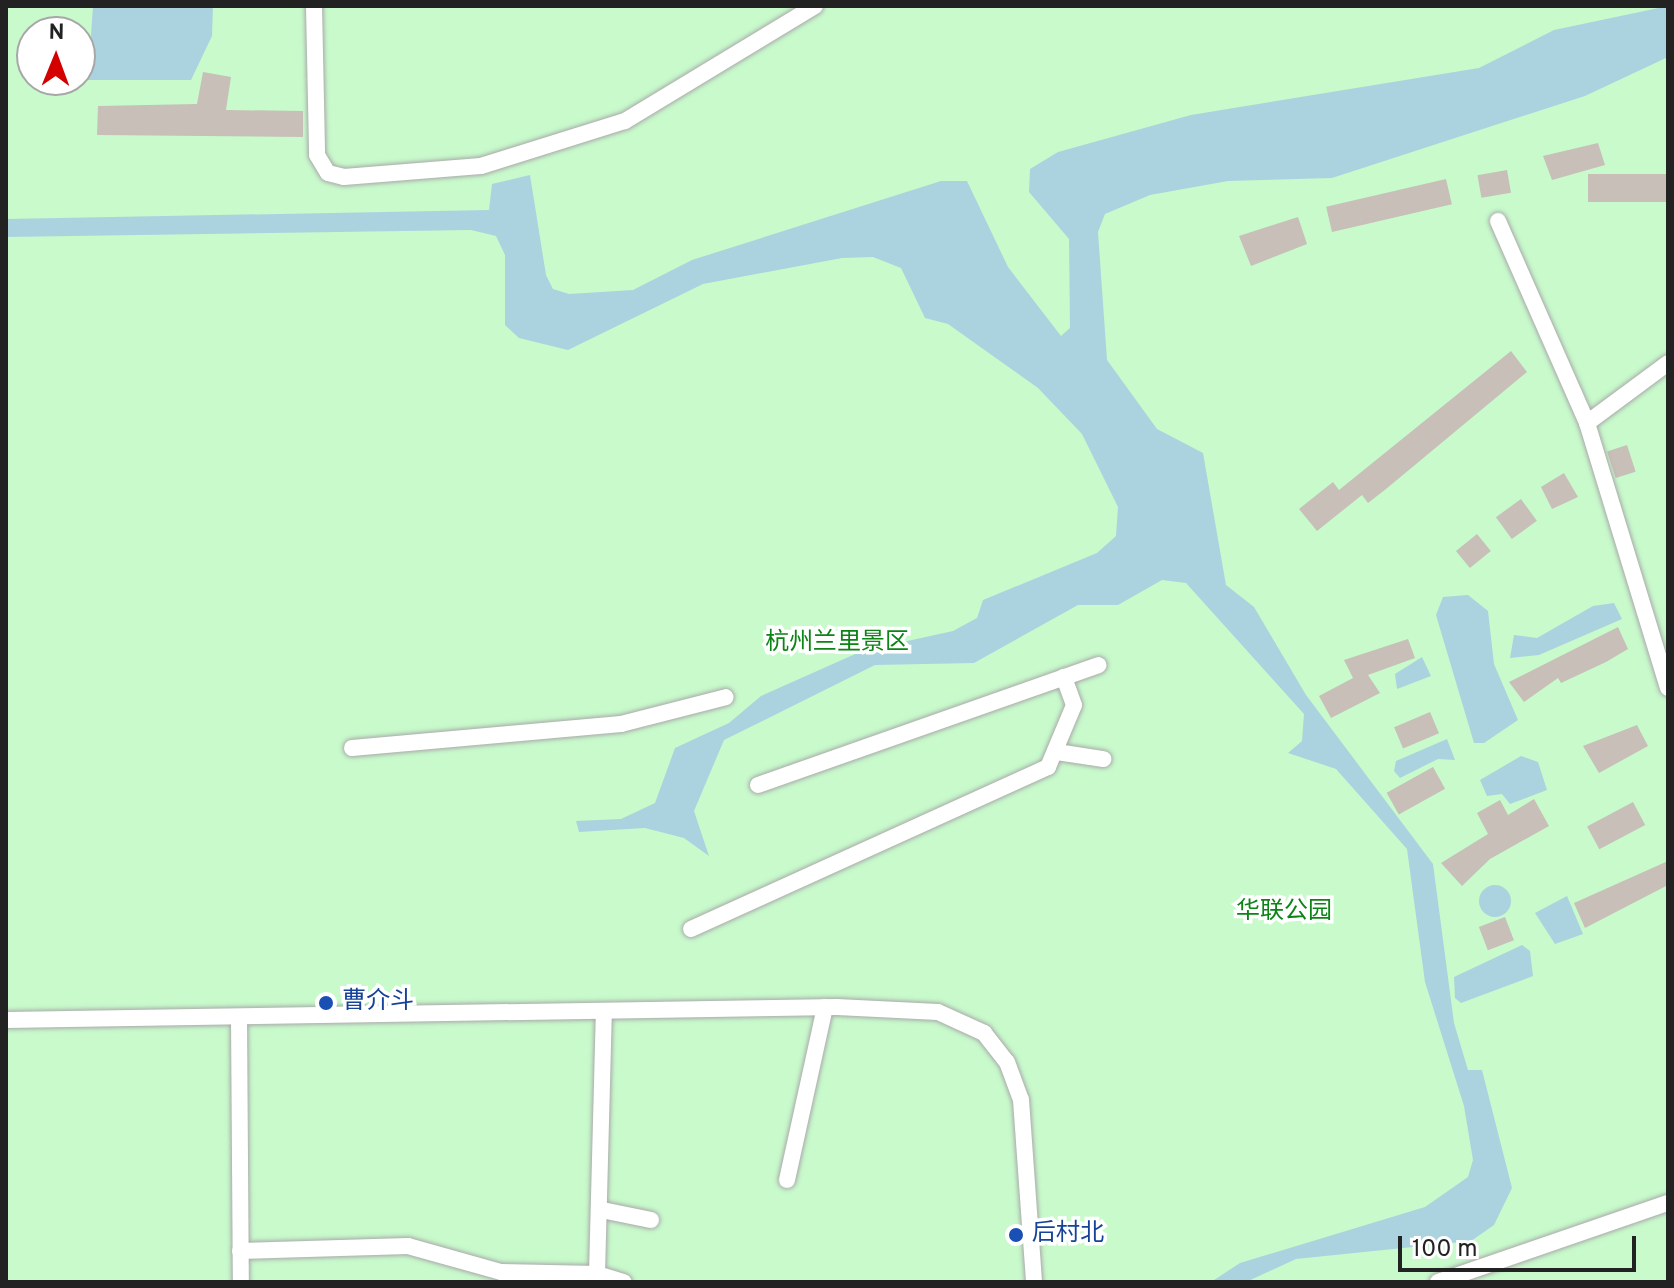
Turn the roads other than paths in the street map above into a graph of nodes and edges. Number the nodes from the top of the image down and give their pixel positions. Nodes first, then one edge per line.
1 (314, 6) edge
2 (815, 6) edge
3 (1498, 221) dead end
4 (1668, 363) edge
5 (1587, 423) junction
6 (1098, 665) dead end
7 (1064, 677) junction
8 (1668, 688) edge
9 (726, 697) dead end
10 (352, 748) dead end
11 (1057, 752) junction
12 (1103, 759) dead end
13 (758, 785) dead end
14 (691, 929) dead end
15 (825, 1007) junction
16 (604, 1011) junction
17 (239, 1017) junction
18 (6, 1020) edge
19 (787, 1180) dead end
20 (1668, 1203) edge
21 (602, 1210) junction
22 (651, 1220) dead end
23 (240, 1251) junction
24 (1493, 1264) junction
25 (597, 1274) junction
26 (241, 1282) edge
27 (624, 1282) edge
28 (1034, 1282) edge
29 (1438, 1282) edge
30 (1492, 1282) edge

1 - 2 street
3 - 5 street
4 - 5 street
5 - 8 street
6 - 7 street
7 - 11 street
7 - 13 street
9 - 10 street
11 - 12 street
11 - 14 street
15 - 16 street
15 - 19 street
15 - 28 street
16 - 17 street
16 - 21 street
17 - 18 street
17 - 23 street
20 - 24 street
21 - 22 street
21 - 25 street
23 - 25 street
23 - 26 street
24 - 29 street
24 - 30 street
25 - 27 street

